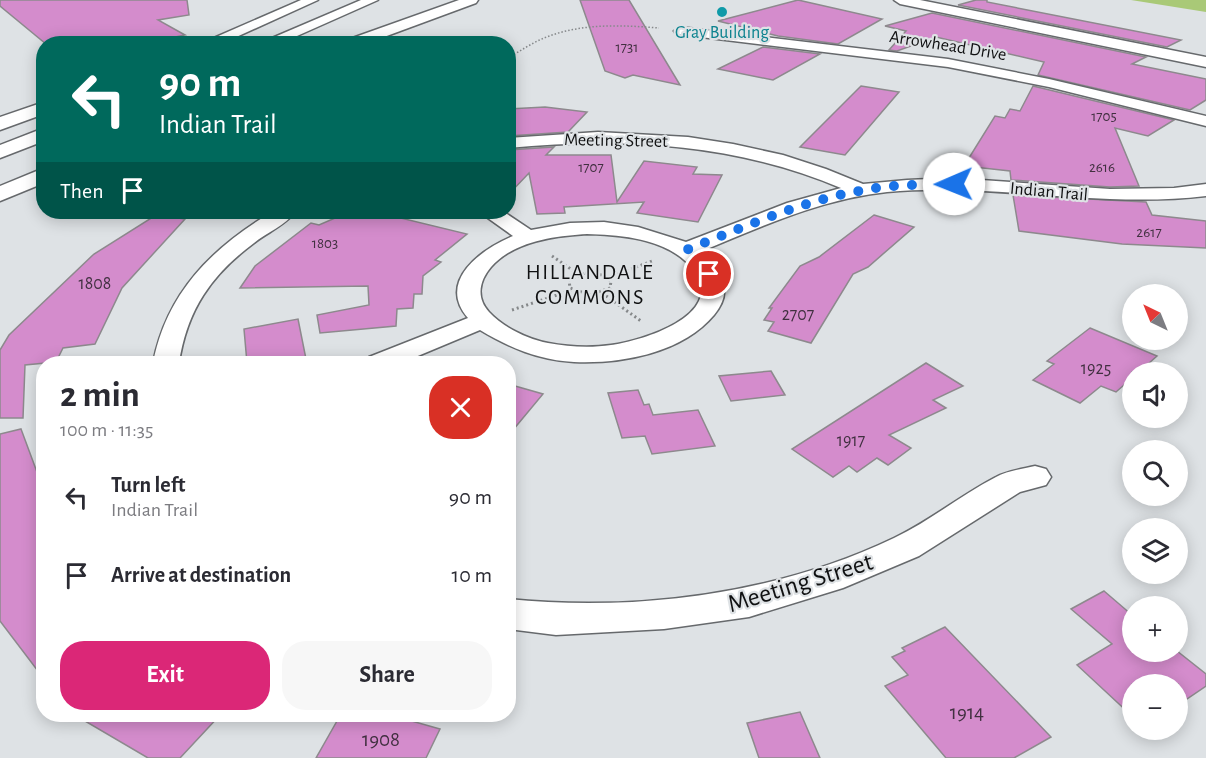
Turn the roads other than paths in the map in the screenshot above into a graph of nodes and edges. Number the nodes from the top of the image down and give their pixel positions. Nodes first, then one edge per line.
1 (312, 0) edge
2 (345, 0) edge
3 (372, 0) edge
4 (471, 0) edge
5 (900, 0) edge
6 (415, 5) dead end
7 (680, 31) road end
8 (285, 35) joint
9 (226, 36) edge
10 (347, 36) edge
11 (370, 36) edge
12 (1206, 62) edge
13 (36, 110) edge
14 (1206, 121) edge
15 (0, 124) edge
16 (36, 137) edge
17 (516, 143) edge
18 (0, 152) edge
19 (36, 178) edge
20 (861, 190) junction
21 (1206, 190) edge
22 (0, 194) edge
23 (275, 219) edge
24 (502, 219) edge
25 (528, 237) junction
26 (686, 250) junction
27 (492, 317) junction
28 (167, 356) edge
29 (395, 356) edge
30 (1035, 477) dead end
31 (516, 615) edge

1 - 9 main road
2 - 8 main road
3 - 8 main road
4 - 11 main road
5 - 12 main road
6 - 10 main road
7 - 14 street, Arrowhead Drive
13 - 15 main road
16 - 18 main road
17 - 20 street, Meeting Street
19 - 22 main road
20 - 21 street, Indian Trail
20 - 26 street, Indian Trail
23 - 28 street
24 - 25 street
25 - 26 street
25 - 27 street
26 - 27 street
27 - 29 street
30 - 31 street, Meeting Street

